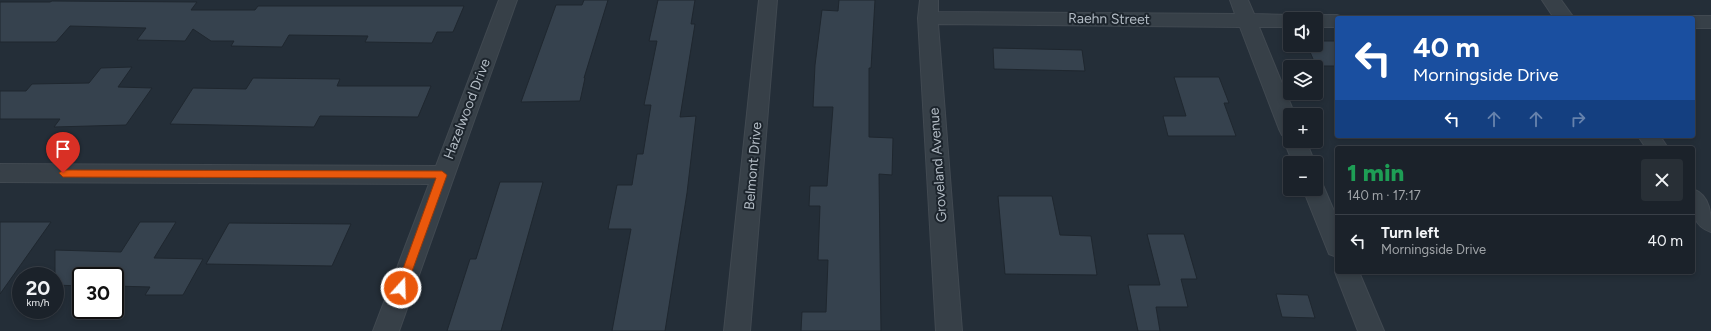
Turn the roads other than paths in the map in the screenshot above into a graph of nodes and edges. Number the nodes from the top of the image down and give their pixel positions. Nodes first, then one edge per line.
1 (508, 0) edge
2 (768, 0) edge
3 (1239, 0) edge
4 (1551, 0) edge
5 (929, 9) edge
6 (1563, 16) edge
7 (1247, 21) junction
8 (1283, 21) edge
9 (1323, 21) edge
10 (1335, 21) edge
11 (1695, 22) edge
12 (1711, 22) edge
13 (1283, 111) edge
14 (0, 173) edge
15 (442, 175) junction
16 (1317, 196) edge
17 (1695, 201) edge
18 (1711, 223) edge
19 (1335, 242) edge
20 (1348, 274) edge
21 (386, 331) edge
22 (737, 331) edge
23 (949, 331) edge
24 (1371, 331) edge

1 - 15 street, Hazelwood Drive
2 - 22 street, Belmont Drive
3 - 7 street
4 - 6 street
5 - 7 street, Raehn Street
5 - 23 street, Groveland Avenue
7 - 8 street, Raehn Street
7 - 13 street
9 - 10 street
11 - 12 street
14 - 15 street
15 - 21 street, Hazelwood Drive
16 - 19 street
17 - 18 street
20 - 24 street

